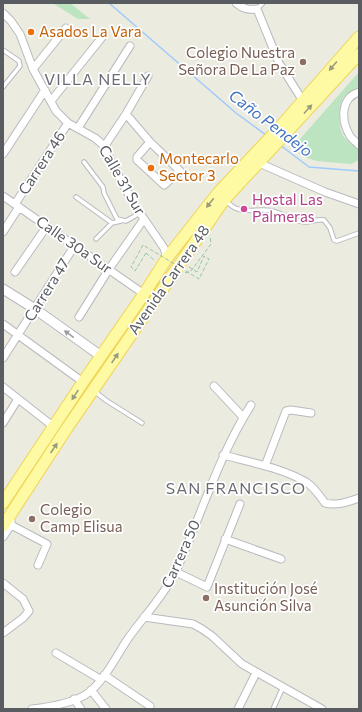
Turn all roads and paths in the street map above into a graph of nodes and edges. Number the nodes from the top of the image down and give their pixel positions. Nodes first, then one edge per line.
1 (236, 3) edge
2 (263, 3) edge
3 (258, 6) edge
4 (3, 13) edge
5 (66, 28) dead end
6 (103, 36) dead end
7 (359, 37) edge
8 (130, 46) dead end
9 (3, 50) edge
10 (359, 54) edge
11 (33, 69) junction
12 (148, 76) dead end
13 (3, 87) edge
14 (45, 90) junction
15 (359, 92) edge
16 (51, 101) junction
17 (303, 101) junction
18 (126, 114) junction
19 (68, 123) junction
20 (78, 128) junction
21 (279, 135) junction
22 (150, 142) junction
23 (359, 145) edge
24 (104, 147) junction
25 (3, 154) edge
26 (259, 158) junction
27 (84, 162) dead end
28 (3, 196) edge
29 (76, 197) dead end
30 (224, 200) junction
31 (359, 204) edge
32 (17, 205) junction
33 (142, 216) junction
34 (121, 221) junction
35 (112, 223) junction
36 (47, 226) junction
37 (3, 232) edge
38 (359, 233) edge
39 (96, 239) dead end
40 (75, 246) junction
41 (146, 253) dead end
42 (167, 258) junction
43 (181, 262) junction
44 (109, 269) junction
45 (15, 272) dead end
46 (3, 289) edge
47 (144, 294) junction
48 (35, 309) junction
49 (79, 317) dead end
50 (3, 324) edge
51 (18, 335) junction
52 (101, 356) junction
53 (3, 358) edge
54 (83, 382) junction
55 (214, 386) dead end
56 (3, 387) edge
57 (93, 390) junction
58 (18, 399) junction
59 (251, 405) dead end
60 (311, 413) dead end
61 (243, 417) junction
62 (3, 423) edge
63 (142, 423) dead end
64 (54, 427) junction
65 (223, 456) junction
66 (265, 466) junction
67 (359, 498) edge
68 (3, 503) edge
69 (240, 504) dead end
70 (7, 525) edge
71 (3, 537) edge
72 (225, 539) junction
73 (281, 559) dead end
74 (38, 565) dead end
75 (176, 572) junction
76 (3, 583) edge
77 (144, 617) junction
78 (3, 633) edge
79 (56, 653) dead end
80 (256, 673) junction
81 (102, 677) junction
82 (283, 687) junction
83 (91, 690) junction
84 (74, 699) junction
85 (150, 706) dead end
86 (32, 709) edge
87 (81, 709) edge
88 (106, 709) edge
89 (238, 709) edge
90 (273, 709) edge
91 (322, 709) edge

1 - 3 street
2 - 3 lane
3 - 17 street
4 - 11 street, Calle 31 Sur
5 - 11 street
6 - 16 street
7 -> 17 main road, Avenida Carrera 48
8 - 20 street, Carrera 46
9 - 13 lane
21 -> 10 main road, Avenida Carrera 48
11 - 14 street, Calle 31 Sur
12 - 18 street
14 - 16 street, Calle 31 Sur
14 - 25 street
15 - 23 street
16 - 19 street, Calle 31 Sur
17 - 21 main road, Avenida Carrera 48
18 - 22 street
18 - 24 street
19 - 20 street, Calle 31 Sur
19 - 32 street, Carrera 46
20 - 24 street, Calle 31 Sur
21 - 26 main road, Avenida Carrera 48
22 - 22 street
24 - 33 street, Calle 31 Sur
26 - 30 main road, Avenida Carrera 48
26 - 31 street
26 -> 42 main road, Avenida Carrera 48
27 - 34 lane
28 - 32 street, Calle 30a Sur
29 - 35 lane
30 - 38 lane
30 - 43 main road, Avenida Carrera 48
32 - 36 street, Calle 30a Sur
32 - 37 street, Carrera 46
33 - 34 lane
33 - 42 street, Calle 31 Sur
33 - 44 street
34 - 35 lane
35 - 39 lane
36 - 40 street, Calle 30a Sur
36 - 45 street
40 - 44 street, Calle 30a Sur
40 - 48 street, Carrera 47
41 - 43 path, bridge
42 - 47 main road, Avenida Carrera 48
57 -> 43 main road, Avenida Carrera 48
44 - 47 street, Calle 30a Sur
44 - 49 street
46 - 48 street
47 - 52 main road, Avenida Carrera 48
48 - 51 street, Carrera 47
52 -> 48 street
50 - 51 street
51 - 53 street, Carrera 47
51 - 54 street
52 - 54 main road, Avenida Carrera 48
54 -> 64 main road, Avenida Carrera 48
55 - 61 street
56 - 58 street
57 - 63 lane
70 -> 57 main road, Avenida Carrera 48
58 - 62 street
58 - 64 street
59 - 61 street, Carrera 50
60 - 66 street
61 - 65 street, Carrera 50
64 - 68 main road, Avenida Carrera 48
65 - 66 street
65 - 75 street, Carrera 50
66 - 67 street
69 - 72 street
70 - 71 street
70 - 74 street
72 - 73 street
72 - 75 street
75 - 77 street, Carrera 50
76 - 78 street
77 - 80 street
77 - 81 street, Carrera 50
79 - 81 street
80 - 82 street
80 - 89 street
81 - 83 street, Carrera 50
81 - 85 street
82 - 90 lane
82 - 91 street
83 - 84 street
83 - 88 street
84 - 86 street
84 - 87 street

